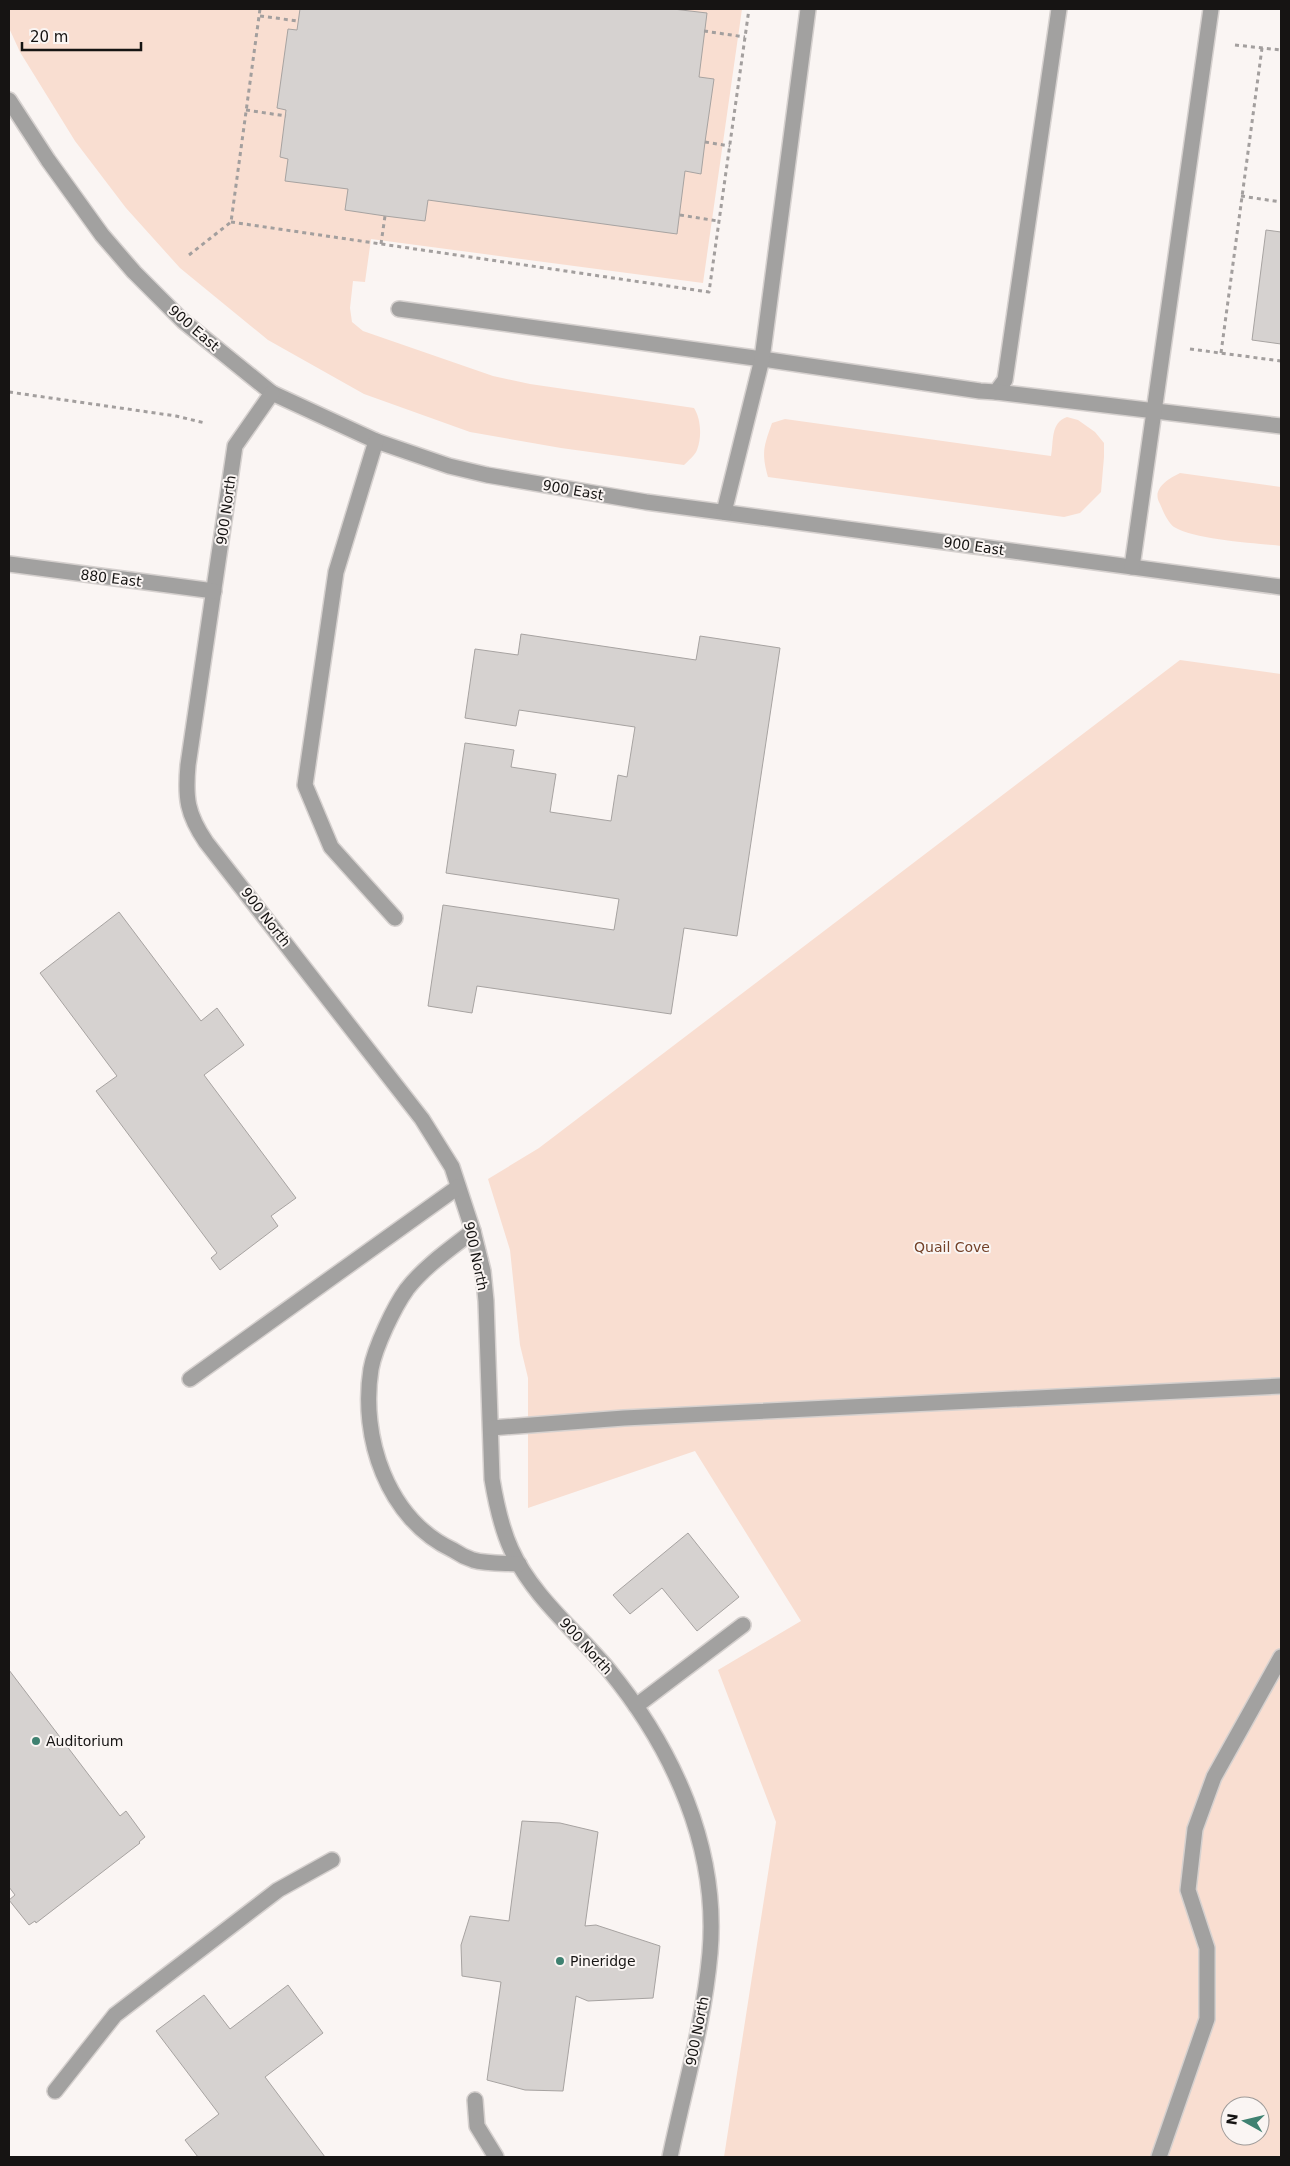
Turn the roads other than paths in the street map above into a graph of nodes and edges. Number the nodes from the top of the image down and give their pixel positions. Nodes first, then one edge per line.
1 (808, 9) edge
2 (1059, 9) edge
3 (1211, 9) edge
4 (9, 100) edge
5 (399, 309) dead end
6 (762, 359) junction
7 (272, 392) junction
8 (996, 392) junction
9 (1154, 410) junction
10 (1281, 426) edge
11 (376, 442) junction
12 (724, 512) junction
13 (9, 564) edge
14 (1132, 567) junction
15 (1281, 587) edge
16 (214, 591) junction
17 (395, 918) dead end
18 (458, 1187) junction
19 (473, 1231) junction
20 (190, 1379) dead end
21 (1281, 1386) edge
22 (491, 1428) junction
23 (519, 1564) junction
24 (743, 1625) dead end
25 (1281, 1658) edge
26 (636, 1706) junction
27 (332, 1860) dead end
28 (55, 2091) dead end
29 (474, 2100) dead end
30 (496, 2157) edge
31 (670, 2157) edge
32 (1158, 2157) edge

1 - 6 street
2 - 8 street
3 - 9 street
4 - 7 street, 900 East
5 - 6 street
6 - 8 street
6 - 12 street
7 - 11 street, 900 East
7 - 16 street, 900 North
8 - 9 street
9 - 10 street
9 - 14 street
11 - 12 street, 900 East
11 - 17 street
12 - 14 street, 900 East
13 - 16 street, 880 East
14 - 15 street, 900 East
16 - 18 street, 900 North
18 - 19 street, 900 North
18 - 20 street
19 - 22 street, 900 North
19 - 23 street
21 - 22 street
22 - 23 street, 900 North
23 - 26 street, 900 North
24 - 26 street
25 - 32 street
26 - 31 street, 900 North
27 - 28 street
29 - 30 street

